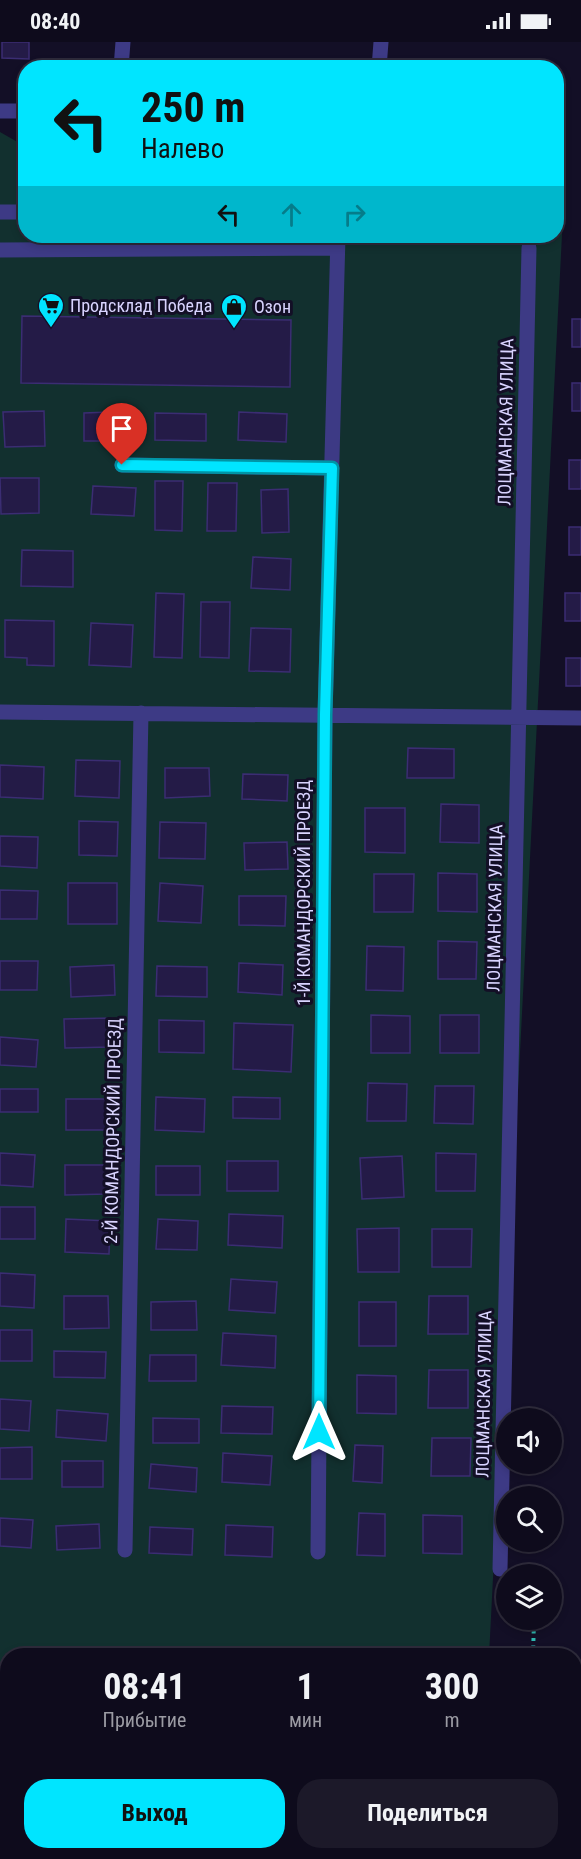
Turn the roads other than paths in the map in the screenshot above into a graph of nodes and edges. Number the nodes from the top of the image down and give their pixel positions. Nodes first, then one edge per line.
1 (123, 42) edge
2 (381, 42) edge
3 (122, 60) edge
4 (380, 60) edge
5 (0, 111) edge
6 (18, 111) edge
7 (0, 212) edge
8 (18, 212) edge
9 (296, 243) edge
10 (338, 243) edge
11 (529, 248) dead end
12 (0, 250) edge
13 (122, 465) dead end
14 (332, 468) junction
15 (0, 712) edge
16 (141, 713) junction
17 (325, 715) junction
18 (519, 717) junction
19 (581, 718) edge
20 (125, 1550) dead end
21 (318, 1552) dead end
22 (500, 1564) edge

1 - 3 street
2 - 4 street
5 - 6 street
7 - 8 street
9 - 12 street
10 - 14 street, 1-Й КОМАНДОРСКИЙ ПРОЕЗД
11 - 18 street, ЛОЦМАНСКАЯ УЛИЦА
13 - 14 street
14 - 17 street, 1-Й КОМАНДОРСКИЙ ПРОЕЗД
15 - 16 street
16 - 17 street
16 - 20 street, 2-Й КОМАНДОРСКИЙ ПРОЕЗД
17 - 18 street
17 - 21 street, 1-Й КОМАНДОРСКИЙ ПРОЕЗД
18 - 19 street
18 - 22 street, ЛОЦМАНСКАЯ УЛИЦА

